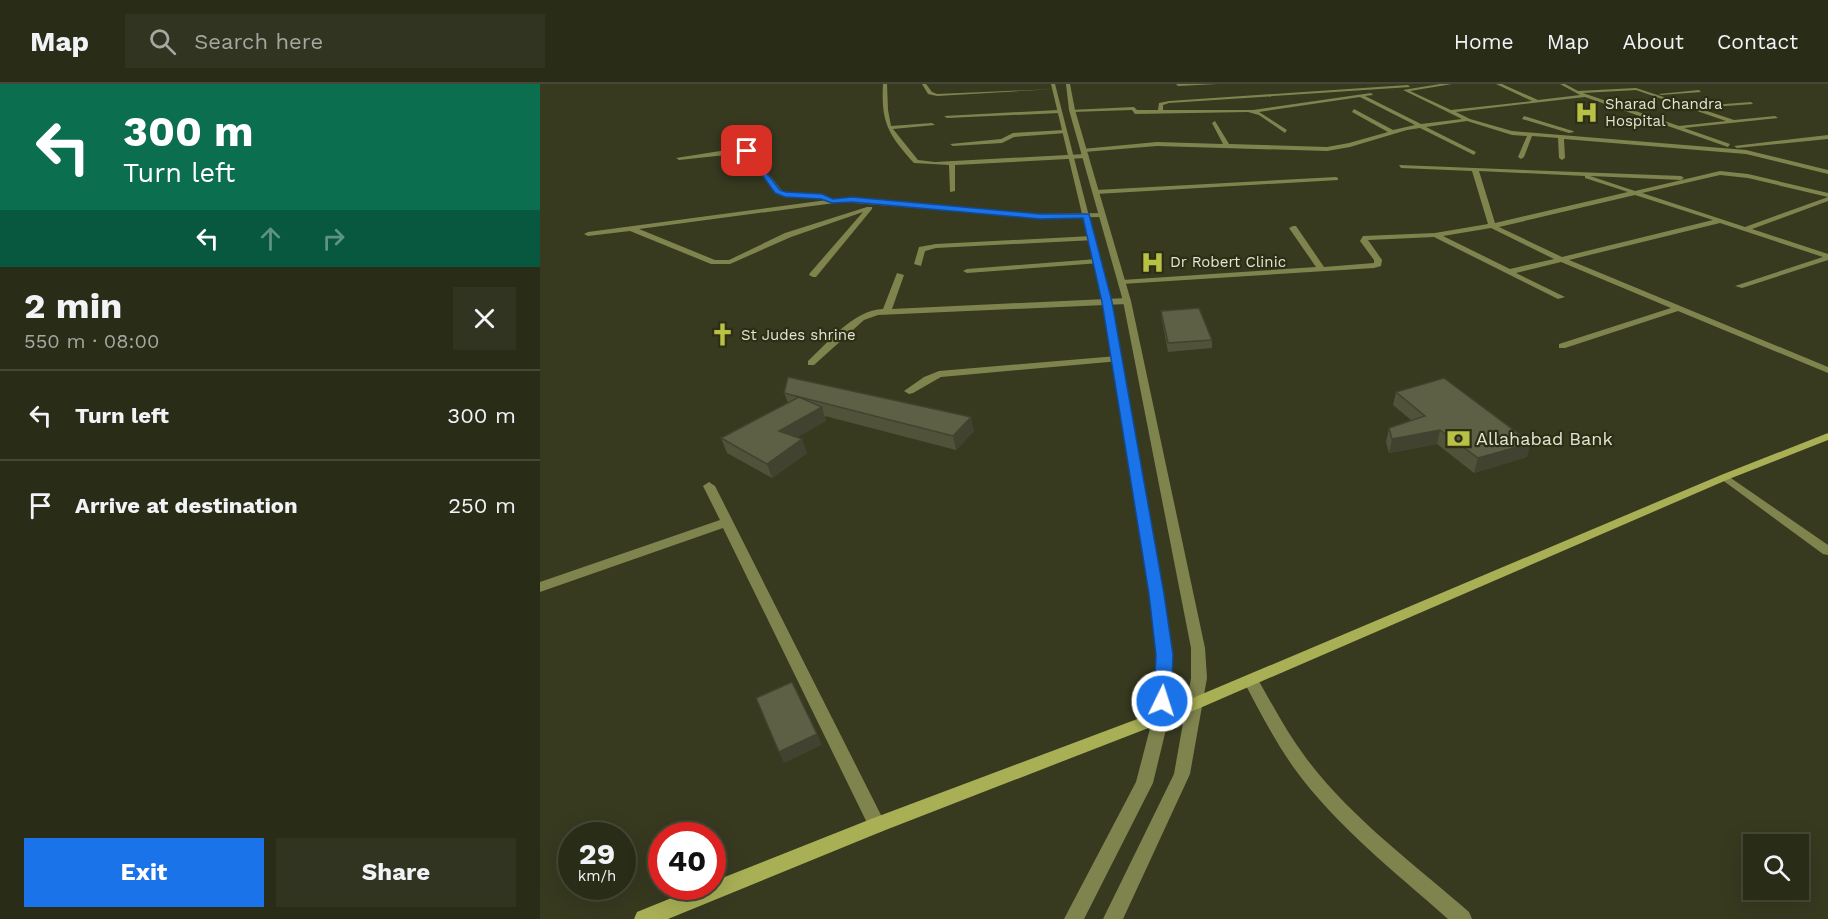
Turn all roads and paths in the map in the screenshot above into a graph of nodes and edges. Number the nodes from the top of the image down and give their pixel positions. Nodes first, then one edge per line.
1 (885, 84) edge
2 (924, 84) edge
3 (1068, 84) edge
4 (1216, 84) edge
5 (1307, 84) edge
6 (1450, 84) edge
7 (1498, 84) edge
8 (1562, 84) edge
9 (1178, 85) edge
10 (1053, 86) edge
11 (1407, 87) edge
12 (1347, 88) junction
13 (1314, 90) junction
14 (1699, 91) dead end
15 (1224, 92) dead end
16 (1577, 92) junction
17 (1655, 95) junction
18 (1361, 96) junction
19 (1585, 96) junction
20 (1228, 100) junction
21 (1538, 102) junction
22 (1751, 103) dead end
23 (1072, 108) junction
24 (1692, 108) junction
25 (1058, 109) junction
26 (1253, 111) junction
27 (1354, 111) dead end
28 (1449, 111) junction
29 (1160, 112) junction
30 (947, 117) dead end
31 (1524, 118) dead end
32 (1776, 118) dead end
33 (1468, 120) junction
34 (1734, 122) junction
35 (1215, 123) dead end
36 (1419, 125) junction
37 (932, 126) dead end
38 (888, 128) junction
39 (1677, 128) junction
40 (1285, 131) dead end
41 (1064, 132) junction
42 (1393, 132) junction
43 (1530, 134) junction
44 (1562, 137) junction
45 (1828, 138) edge
46 (1596, 140) junction
47 (954, 144) dead end
48 (1227, 146) junction
49 (1731, 147) junction
50 (1746, 152) junction
51 (1085, 153) junction
52 (1474, 153) dead end
53 (1070, 157) junction
54 (679, 158) dead end
55 (1521, 158) dead end
56 (1562, 158) dead end
57 (1828, 162) edge
58 (952, 163) junction
59 (1801, 165) junction
60 (1401, 166) dead end
61 (1474, 169) junction
62 (1569, 172) junction
63 (1828, 172) edge
64 (1336, 179) dead end
65 (1696, 179) junction
66 (952, 191) dead end
67 (1096, 192) junction
68 (1636, 194) junction
69 (1828, 197) edge
70 (832, 201) junction
71 (872, 206) junction
72 (1103, 215) junction
73 (1086, 216) junction
74 (1719, 220) junction
75 (1492, 226) junction
76 (632, 228) junction
77 (1293, 228) dead end
78 (1744, 229) junction
79 (588, 234) dead end
80 (1435, 235) junction
81 (1092, 238) junction
82 (1828, 257) edge
83 (1563, 260) junction
84 (1097, 261) junction
85 (918, 264) dead end
86 (1322, 270) junction
87 (967, 271) dead end
88 (1509, 272) junction
89 (813, 275) dead end
90 (900, 275) dead end
91 (1122, 282) junction
92 (1739, 286) dead end
93 (1561, 297) dead end
94 (1127, 301) junction
95 (1107, 302) junction
96 (1679, 308) junction
97 (887, 311) junction
98 (1562, 346) dead end
99 (1117, 359) junction
100 (811, 363) dead end
101 (1828, 370) edge
102 (909, 392) dead end
103 (1828, 436) edge
104 (1725, 477) junction
105 (709, 486) dead end
106 (727, 522) junction
107 (1828, 551) edge
108 (540, 587) edge
109 (1251, 680) junction
110 (1194, 704) junction
111 (1161, 717) junction
112 (877, 825) junction
113 (644, 919) edge
114 (1074, 919) edge
115 (1113, 919) edge
116 (1462, 919) edge

1 - 38 street
2 - 10 street
3 - 23 street
4 - 9 street
5 - 13 street
6 - 11 street
7 - 21 street
8 - 16 street
10 - 25 street
11 - 12 street
11 - 18 street
11 - 28 street
12 - 13 street
12 - 18 street
13 - 20 street
14 - 17 street
15 - 20 street
16 - 17 street
16 - 19 street
17 - 24 street
18 - 26 street
18 - 36 street
19 - 21 street
19 - 39 street
20 - 29 street
21 - 28 street
22 - 24 street
23 - 25 street
23 - 29 street
23 - 51 street
24 - 34 street
25 - 30 street
25 - 41 street
26 - 29 street
26 - 40 street
27 - 42 street
28 - 33 street
31 - 46 street
32 - 34 street
33 - 36 street
33 - 43 street
34 - 39 street
35 - 48 street
36 - 42 street
36 - 52 street
37 - 38 street
38 - 58 street
39 - 49 street
41 - 47 street
41 - 53 street
42 - 48 street
43 - 44 street
43 - 55 street
44 - 46 street
44 - 56 street
45 - 49 street
46 - 50 street
48 - 51 street
49 - 50 street
50 - 59 street
51 - 53 street
51 - 67 street
53 - 58 street
53 - 73 street
54 - 70 street
57 - 59 street
58 - 66 street
59 - 63 street
60 - 61 street
61 - 62 street
61 - 75 street
62 - 65 street
62 - 68 street
64 - 67 street
65 - 68 street
65 - 69 street
67 - 72 street
68 - 74 street
68 - 75 street
69 - 78 street
70 - 71 street
70 - 76 street
71 - 73 street
71 - 76 street
71 - 89 street
72 - 73 street
72 - 91 street
73 - 81 street
74 - 78 street
74 - 83 street
75 - 80 street
75 - 83 street
76 - 79 street
77 - 86 street
78 - 82 street
80 - 86 street
80 - 88 street
81 - 84 street
81 - 85 street
82 - 92 street
83 - 88 street
83 - 96 street
84 - 87 street
84 - 95 street
86 - 91 street
88 - 93 street
90 - 97 street
91 - 94 street
94 - 95 street
94 - 110 street
95 - 97 street
95 - 99 street
96 - 98 street
96 - 101 street
97 - 100 street
99 - 102 street
99 - 111 street
103 - 104 main road
104 - 107 street
104 - 109 main road
105 - 106 street
106 - 108 street
106 - 112 street
109 - 110 main road
109 - 116 street
110 - 111 main road
110 - 115 street
111 - 112 main road
111 - 114 street
112 - 113 main road

